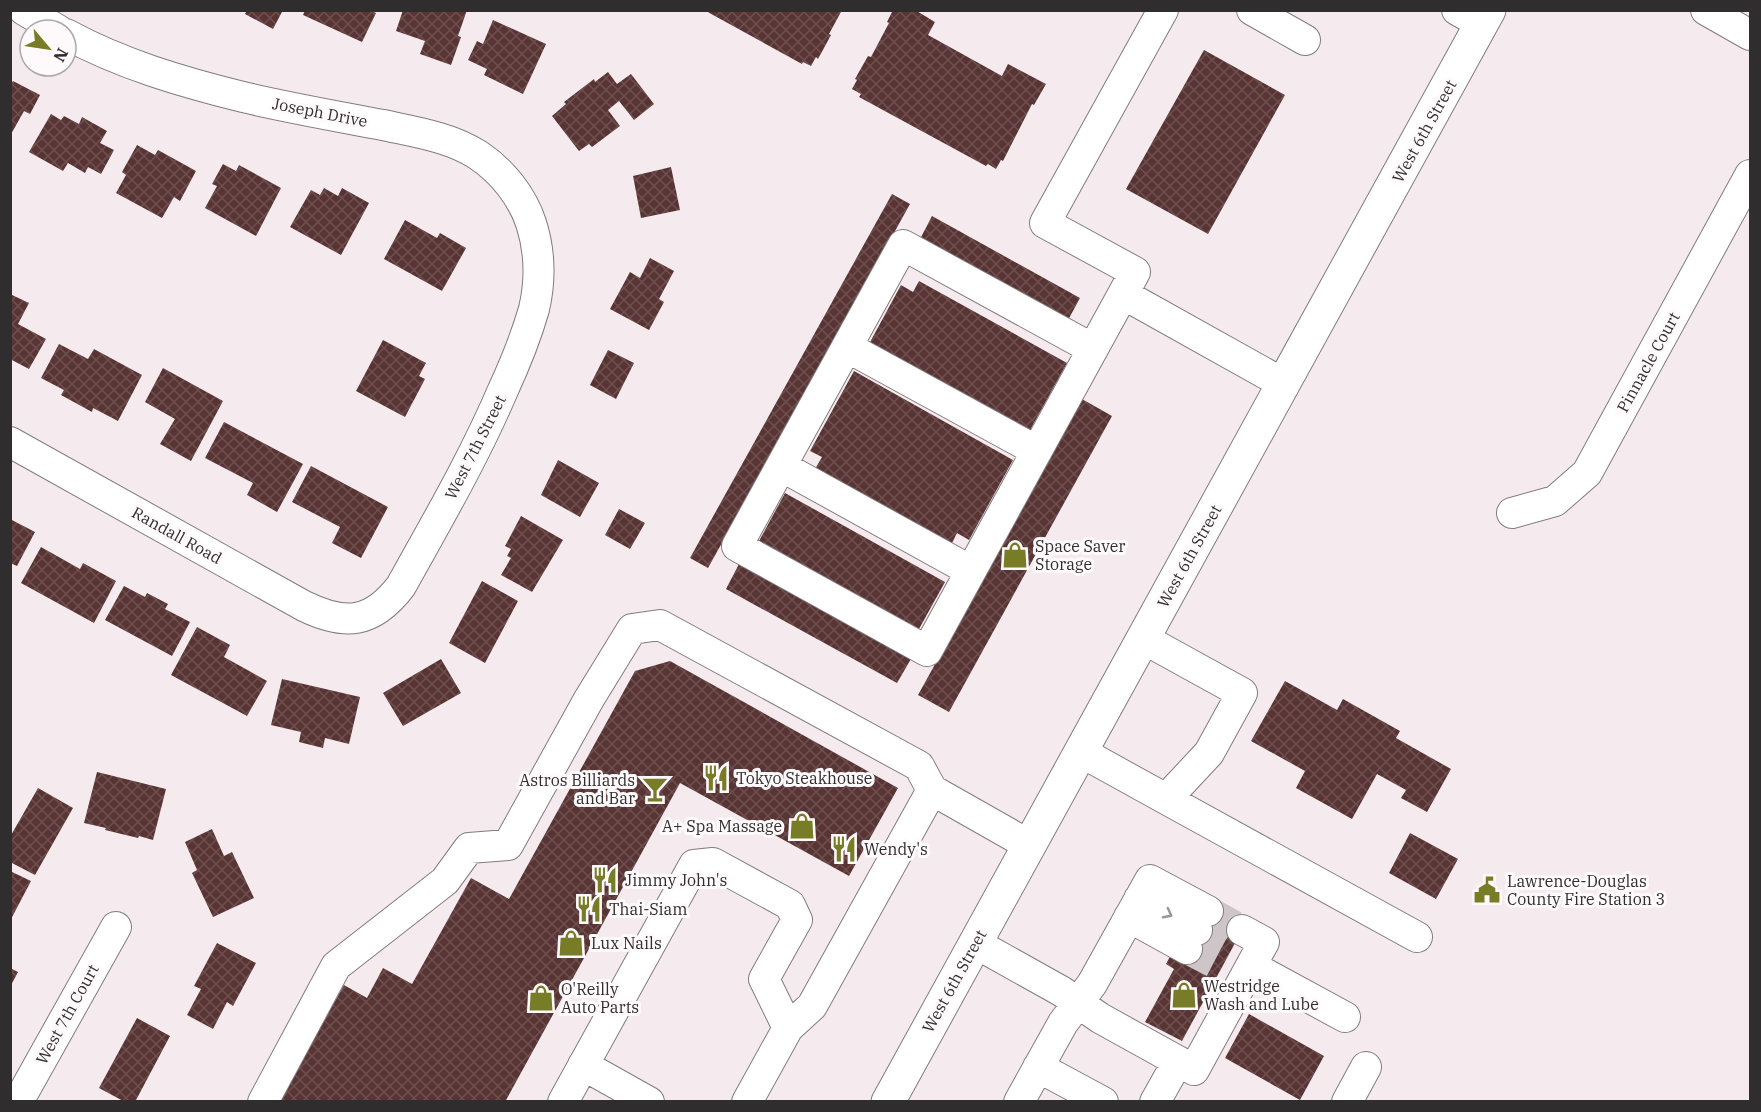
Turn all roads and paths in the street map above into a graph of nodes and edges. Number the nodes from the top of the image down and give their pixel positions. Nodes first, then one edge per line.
1 (24, 10) edge
2 (1163, 10) edge
3 (1252, 10) edge
4 (1706, 10) edge
5 (1476, 15) edge
6 (38, 18) edge
7 (1750, 35) edge
8 (78, 40) edge
9 (1305, 40) dead end
10 (1750, 175) edge
11 (536, 237) joint
12 (1123, 294) junction
13 (848, 346) junction
14 (1093, 350) junction
15 (1284, 384) junction
16 (10, 442) edge
17 (1037, 451) junction
18 (781, 466) junction
19 (1512, 513) dead end
20 (971, 571) junction
21 (347, 619) joint
22 (1143, 639) junction
23 (1081, 752) junction
24 (932, 790) junction
25 (1166, 799) junction
26 (1029, 844) junction
27 (1139, 899) junction
28 (116, 927) dead end
29 (1417, 937) dead end
30 (975, 943) junction
31 (1078, 1003) junction
32 (1345, 1017) dead end
33 (788, 1028) junction
34 (1178, 1061) junction
35 (583, 1065) junction
36 (1038, 1067) junction
37 (1366, 1067) dead end
38 (18, 1101) edge
39 (263, 1101) edge
40 (563, 1101) edge
41 (649, 1101) edge
42 (747, 1101) edge
43 (888, 1101) edge
44 (1019, 1101) edge
45 (1103, 1101) edge
46 (1155, 1101) edge
47 (1347, 1101) edge

1 - 6 street
2 - 12 street
3 - 9 street
4 - 7 street
5 - 15 main road, West 6th Street
8 - 11 street, Joseph Drive
10 - 19 street, Pinnacle Court
11 - 21 street, West 7th Street
12 - 14 street
12 - 15 street
13 - 14 street
13 - 17 street
13 - 18 street
14 - 17 street
15 - 22 main road, West 6th Street
16 - 21 street, Randall Road
17 - 20 street
18 - 20 street
18 - 20 street
22 - 23 main road, West 6th Street
22 - 25 street
23 - 25 street
23 - 26 main road, West 6th Street
24 - 26 street
24 - 33 street
24 - 39 street
25 - 29 street
26 - 30 main road, West 6th Street
27 -> 27 street
27 - 31 street
28 - 38 street, West 7th Court
30 - 31 street
30 - 43 main road, West 6th Street
31 - 34 street
31 - 36 street
32 - 34 street
33 - 35 street
33 - 42 street
34 - 46 street
35 - 40 street
35 - 41 street
36 - 44 street
36 - 45 street
37 - 47 street

